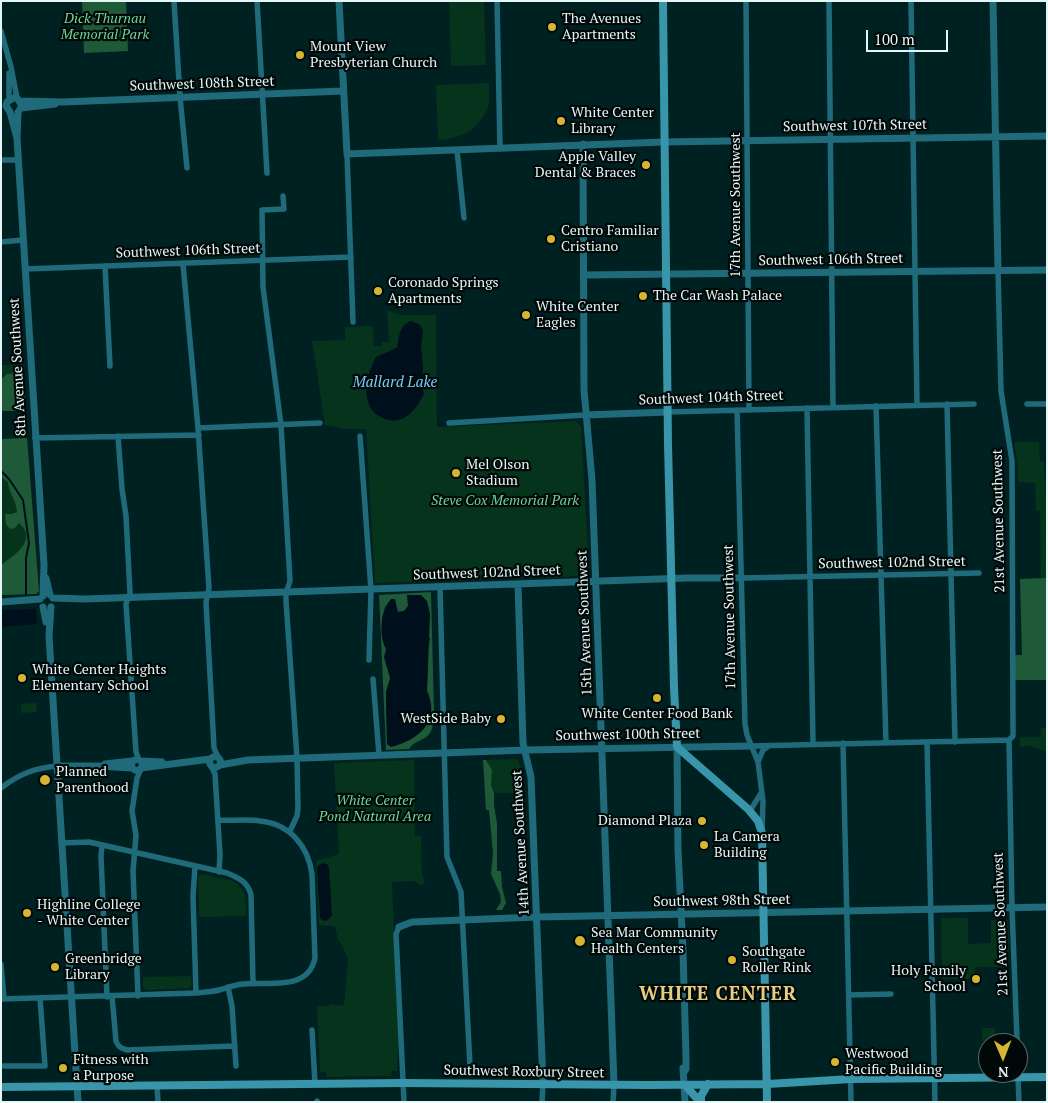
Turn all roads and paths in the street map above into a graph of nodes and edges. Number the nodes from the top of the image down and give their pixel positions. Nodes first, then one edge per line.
1 (174, 1) edge
2 (257, 1) edge
3 (339, 1) edge
4 (498, 1) edge
5 (663, 1) edge
6 (746, 1) edge
7 (828, 1) edge
8 (911, 1) edge
9 (993, 1) edge
10 (1, 32) edge
11 (343, 91) junction
12 (262, 95) junction
13 (180, 98) junction
14 (11, 105) edge
15 (1047, 136) edge
16 (995, 137) junction
17 (914, 138) junction
18 (831, 139) junction
19 (748, 140) junction
20 (664, 142) junction
21 (584, 144) junction
22 (500, 148) junction
23 (457, 150) junction
24 (347, 154) junction
25 (1, 160) edge
26 (18, 160) junction
27 (187, 168) dead end
28 (267, 173) dead end
29 (283, 196) dead end
30 (464, 218) dead end
31 (23, 240) junction
32 (1, 242) edge
33 (351, 257) junction
34 (263, 260) junction
35 (183, 264) junction
36 (105, 266) junction
37 (25, 270) junction
38 (998, 270) junction
39 (1047, 270) edge
40 (915, 271) junction
41 (832, 272) junction
42 (748, 273) junction
43 (666, 274) junction
44 (585, 275) junction
45 (353, 322) dead end
46 (110, 366) dead end
47 (947, 404) junction
48 (974, 404) dead end
49 (1027, 404) dead end
50 (1047, 404) edge
51 (917, 405) junction
52 (876, 406) junction
53 (834, 407) junction
54 (807, 408) junction
55 (750, 409) junction
56 (737, 410) junction
57 (668, 412) junction
58 (586, 415) junction
59 (320, 423) dead end
60 (449, 423) dead end
61 (281, 424) junction
62 (198, 428) junction
63 (199, 435) junction
64 (118, 436) junction
65 (360, 436) dead end
66 (35, 438) junction
67 (980, 573) dead end
68 (951, 574) junction
69 (880, 575) junction
70 (810, 576) junction
71 (742, 578) junction
72 (671, 579) junction
73 (596, 582) junction
74 (518, 584) junction
75 (440, 587) junction
76 (371, 590) junction
77 (286, 593) junction
78 (207, 595) junction
79 (128, 598) junction
80 (46, 601) junction
81 (4, 602) edge
82 (370, 660) dead end
83 (374, 679) dead end
84 (1009, 740) junction
85 (886, 742) junction
86 (927, 742) junction
87 (955, 742) junction
88 (843, 743) junction
89 (813, 744) junction
90 (770, 745) junction
91 (751, 746) junction
92 (677, 747) junction
93 (601, 748) junction
94 (526, 750) junction
95 (444, 752) junction
96 (379, 755) junction
97 (297, 758) junction
98 (215, 762) junction
99 (758, 762) junction
100 (137, 765) junction
101 (57, 766) junction
102 (1, 788) edge
103 (761, 793) junction
104 (750, 811) junction
105 (218, 820) junction
106 (290, 831) junction
107 (762, 833) junction
108 (61, 842) junction
109 (102, 845) junction
110 (134, 852) junction
111 (195, 866) junction
112 (220, 872) junction
113 (1047, 907) edge
114 (1012, 908) junction
115 (931, 909) junction
116 (846, 911) junction
117 (763, 913) junction
118 (680, 914) junction
119 (609, 916) junction
120 (537, 917) junction
121 (462, 920) junction
122 (399, 927) joint
123 (1, 964) edge
124 (253, 983) junction
125 (228, 987) junction
126 (196, 993) junction
127 (891, 994) dead end
128 (849, 995) junction
129 (138, 996) junction
130 (110, 997) junction
131 (40, 998) junction
132 (72, 998) junction
133 (2, 999) edge
134 (312, 1030) dead end
135 (1017, 1033) edge
136 (235, 1046) junction
137 (1, 1066) edge
138 (236, 1066) dead end
139 (470, 1066) dead end
140 (1047, 1076) edge
141 (978, 1077) edge
142 (1028, 1077) edge
143 (935, 1078) junction
144 (851, 1079) junction
145 (404, 1083) junction
146 (1018, 1083) edge
147 (316, 1084) junction
148 (543, 1084) junction
149 (708, 1084) junction
150 (768, 1084) junction
151 (614, 1085) junction
152 (685, 1085) junction
153 (78, 1086) junction
154 (157, 1086) junction
155 (1, 1087) edge
156 (78, 1102) edge
157 (158, 1102) edge
158 (404, 1102) edge
159 (542, 1102) edge
160 (613, 1102) edge
161 (685, 1102) edge
162 (700, 1102) edge
163 (767, 1102) edge
164 (851, 1102) edge
165 (935, 1102) edge
166 (1019, 1102) edge

1 - 13 street
2 - 12 street
3 - 11 street
4 - 22 street
5 - 20 main road
6 - 19 street, 17th Avenue Southwest
7 - 18 street
8 - 17 street
9 - 16 street, 21st Avenue Southwest
10 - 14 street, 8th Avenue Southwest
11 - 12 street, Southwest 108th Street
11 - 24 street
12 - 13 street, Southwest 108th Street
12 - 28 street
13 - 14 street, Southwest 108th Street
13 - 27 street
14 - 26 street, 8th Avenue Southwest
15 - 16 street, Southwest 107th Street
16 - 17 street, Southwest 107th Street
16 - 38 street, 21st Avenue Southwest
17 - 18 street, Southwest 107th Street
17 - 40 street
18 - 19 street, Southwest 107th Street
18 - 41 street
19 - 20 street, Southwest 107th Street
19 - 42 street, 17th Avenue Southwest
20 - 21 street, Southwest 107th Street
20 - 43 main road
21 - 22 street, Southwest 107th Street
21 - 44 street, 15th Avenue Southwest
22 - 23 street, Southwest 107th Street
23 - 24 street, Southwest 107th Street
23 - 30 street
24 - 33 street
25 - 26 street
26 - 31 street, 8th Avenue Southwest
29 - 34 street
31 - 32 street
31 - 37 street, 8th Avenue Southwest
33 - 34 street, Southwest 106th Street
33 - 45 street
34 - 35 street, Southwest 106th Street
34 - 61 street
35 - 36 street, Southwest 106th Street
35 - 62 street
36 - 37 street, Southwest 106th Street
36 - 46 street
37 - 66 street, 8th Avenue Southwest
38 - 39 street, Southwest 106th Street
38 - 40 street, Southwest 106th Street
38 - 84 street, 21st Avenue Southwest
40 - 41 street, Southwest 106th Street
40 - 51 street
41 - 42 street, Southwest 106th Street
41 - 53 street
42 - 43 street, Southwest 106th Street
42 - 55 street, 17th Avenue Southwest
43 - 44 street, Southwest 106th Street
43 - 57 main road
44 - 58 street, 15th Avenue Southwest
47 - 48 street, Southwest 104th Street
47 - 51 street, Southwest 104th Street
47 - 68 street
49 - 50 street
51 - 52 street, Southwest 104th Street
52 - 53 street, Southwest 104th Street
52 - 69 street
53 - 54 street, Southwest 104th Street
54 - 55 street, Southwest 104th Street
54 - 70 street
55 - 56 street, Southwest 104th Street
56 - 57 street, Southwest 104th Street
56 - 71 street, 17th Avenue Southwest
57 - 58 street, Southwest 104th Street
57 - 72 main road
58 - 60 street, Southwest 104th Street
58 - 73 street, 15th Avenue Southwest
59 - 61 street
61 - 62 street
61 - 77 street
62 - 63 street
63 - 64 street
63 - 78 street
64 - 66 street
64 - 79 street
65 - 76 street
66 - 80 street, 8th Avenue Southwest
67 - 68 street, Southwest 102nd Street
68 - 69 street, Southwest 102nd Street
68 - 87 street
69 - 70 street, Southwest 102nd Street
69 - 85 street
70 - 71 street, Southwest 102nd Street
70 - 89 street
71 - 72 street, Southwest 102nd Street
71 - 91 street, 17th Avenue Southwest
72 - 73 street, Southwest 102nd Street
72 - 92 main road
73 - 74 street, Southwest 102nd Street
73 - 93 street, 15th Avenue Southwest
74 - 75 street, Southwest 102nd Street
74 - 94 street, 14th Avenue Southwest
75 - 76 street, Southwest 102nd Street
75 - 95 street
76 - 77 street, Southwest 102nd Street
76 - 82 street
77 - 78 street, Southwest 102nd Street
77 - 97 street
78 - 79 street, Southwest 102nd Street
78 - 98 street
79 - 80 street, Southwest 102nd Street
79 - 100 street
80 - 81 street, Southwest 102nd Street
80 - 101 street, 8th Avenue Southwest
83 - 96 street
84 - 87 street, Southwest 100th Street
84 - 114 street, 21st Avenue Southwest
85 - 86 street, Southwest 100th Street
85 - 88 street, Southwest 100th Street
86 - 87 street, Southwest 100th Street
86 - 115 street
88 - 89 street, Southwest 100th Street
88 - 116 street
89 - 90 street, Southwest 100th Street
90 - 91 street, Southwest 100th Street
90 - 99 street
91 - 92 street, Southwest 100th Street
91 - 99 street, 17th Avenue Southwest
92 - 93 street, Southwest 100th Street
92 - 104 main road
92 - 118 street
93 - 94 street, Southwest 100th Street
93 - 119 street, 15th Avenue Southwest
94 - 95 street, Southwest 100th Street
94 - 120 street, 14th Avenue Southwest
95 - 96 street, Southwest 100th Street
95 - 121 street
96 - 97 street, Southwest 100th Street
97 - 98 street, Southwest 100th Street
97 - 106 street
98 - 100 street, Southwest 100th Street
98 - 105 street
99 - 103 street, 17th Avenue Southwest
100 - 101 street, Southwest 100th Street
100 - 110 street
101 - 102 street, Southwest 100th Street
101 - 108 street, 8th Avenue Southwest
103 - 104 street
103 - 107 street, 17th Avenue Southwest
104 - 107 main road, 17th Avenue Southwest
105 - 106 street
105 - 112 street
106 - 124 street
107 - 117 main road, 17th Avenue Southwest
108 - 109 street
108 - 132 street, 8th Avenue Southwest
109 - 110 street
109 - 130 street
110 - 111 street
110 - 129 street
111 - 112 street
111 - 126 street
112 - 124 street
113 - 114 street, Southwest 98th Street
114 - 115 street, Southwest 98th Street
114 - 135 street, 21st Avenue Southwest
115 - 116 street, Southwest 98th Street
115 - 143 street
116 - 117 street, Southwest 98th Street
116 - 128 street
117 - 118 street, Southwest 98th Street
117 - 150 main road, 17th Avenue Southwest
118 - 119 street, Southwest 98th Street
118 - 152 street
119 - 120 street, Southwest 98th Street
119 - 151 street, 15th Avenue Southwest
120 - 121 street, Southwest 98th Street
120 - 148 street, 14th Avenue Southwest
121 - 122 street, Southwest 98th Street
121 - 139 street
122 - 145 street
123 - 133 street
124 - 125 street
125 - 126 street
125 - 136 street
126 - 129 street
127 - 128 street
128 - 144 street
129 - 130 street
130 - 132 street
130 - 136 street
131 - 132 street
131 - 133 street
131 - 137 street
132 - 153 street, 8th Avenue Southwest
134 - 147 street
136 - 138 street
140 - 142 main road, Southwest Roxbury Street
141 - 143 main road, Southwest Roxbury Street
143 - 144 main road, Southwest Roxbury Street
143 - 165 street
144 - 150 main road, Southwest Roxbury Street
144 - 164 street
145 - 147 main road, Southwest Roxbury Street
145 - 148 main road, Southwest Roxbury Street
145 - 158 street
146 - 166 street
147 - 154 main road, Southwest Roxbury Street
148 - 151 main road, Southwest Roxbury Street
148 - 159 street, 14th Avenue Southwest
149 - 150 main road, Southwest Roxbury Street
149 - 152 main road, Southwest Roxbury Street
149 - 162 main road
150 - 163 main road, 17th Avenue Southwest
151 - 152 main road, Southwest Roxbury Street
151 - 160 street, 15th Avenue Southwest
152 - 161 street
152 - 162 main road
153 - 154 main road, Southwest Roxbury Street
153 - 155 main road, Southwest Roxbury Street
153 - 156 street, 8th Avenue Southwest
154 - 157 street

